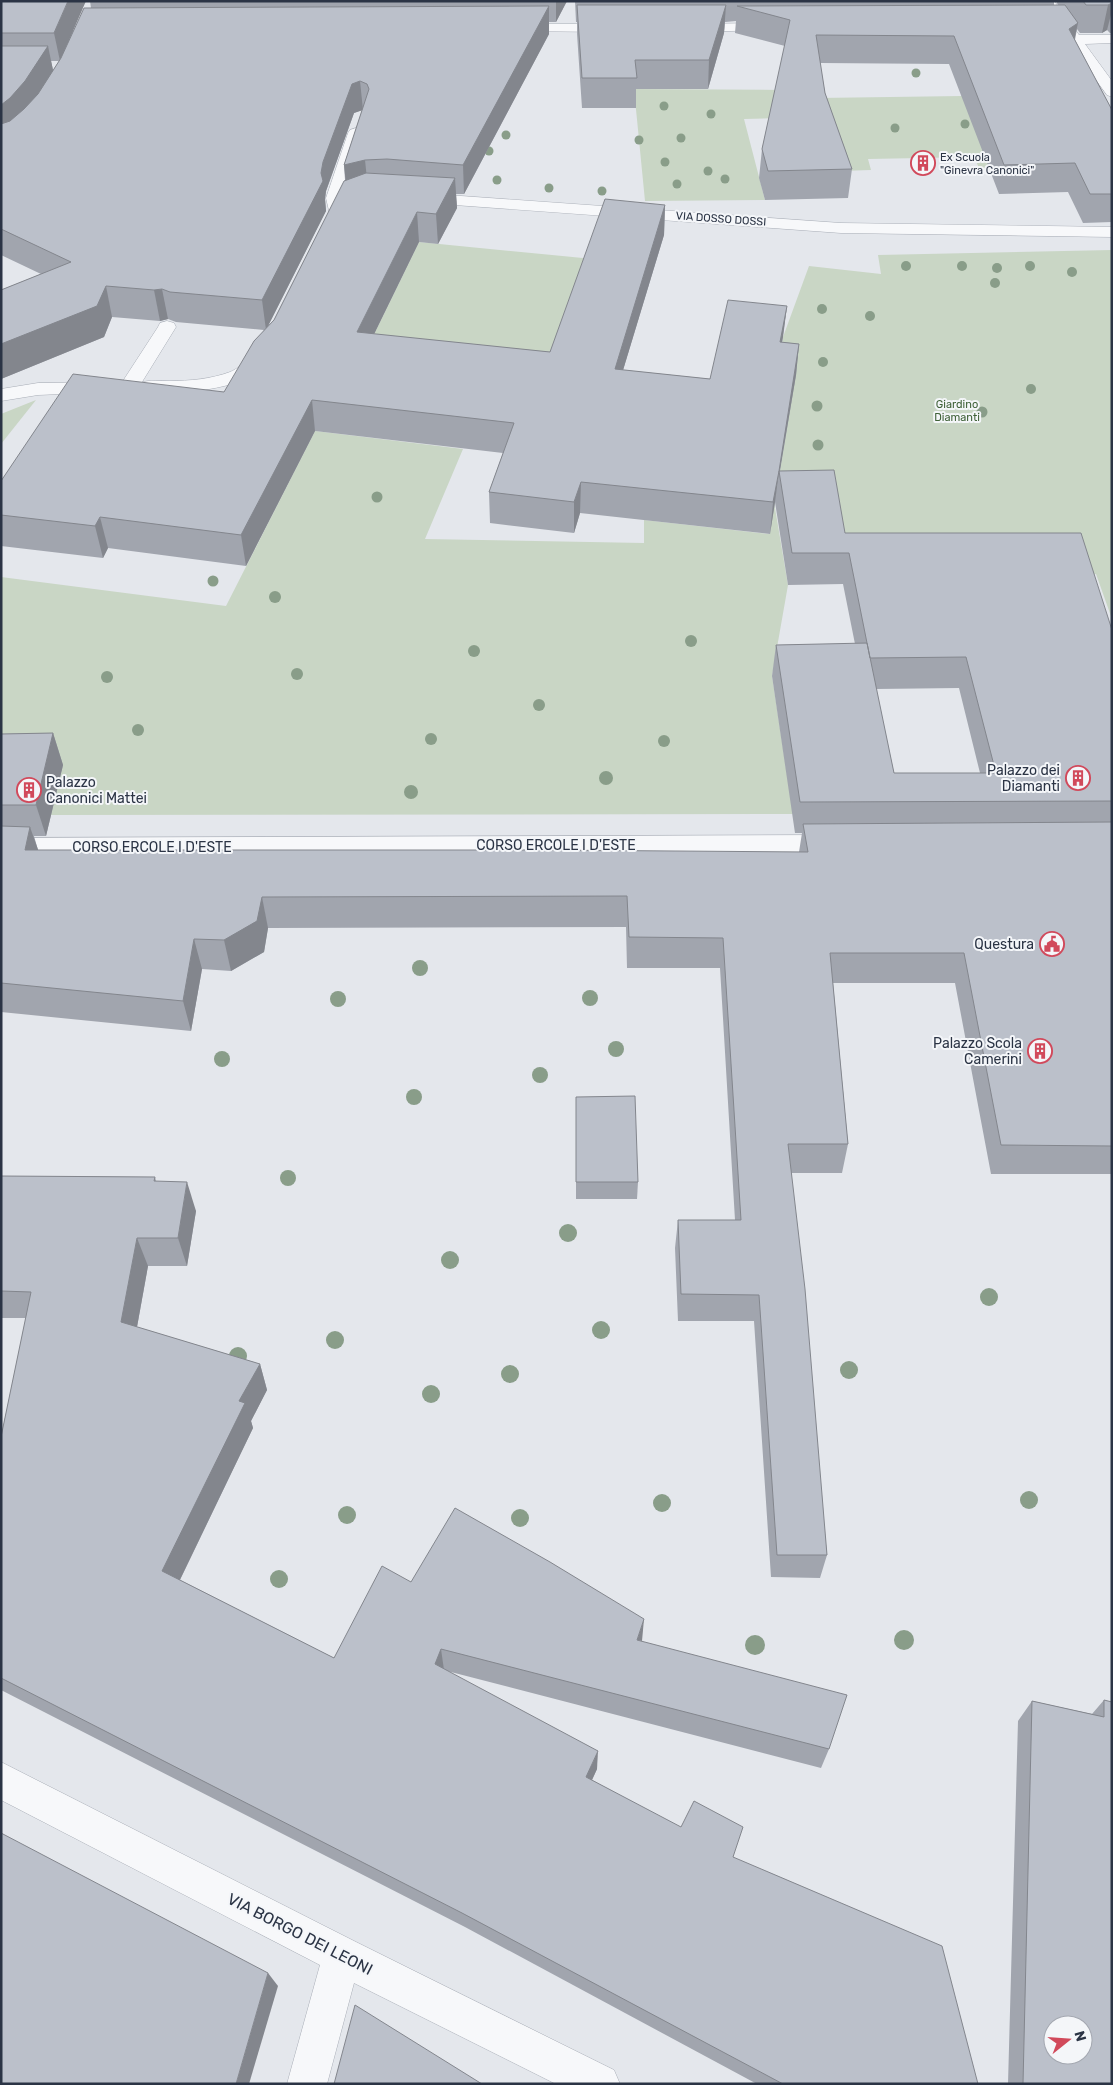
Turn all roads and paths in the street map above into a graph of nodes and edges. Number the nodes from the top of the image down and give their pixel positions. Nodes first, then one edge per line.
1 (1046, 1) edge
2 (1044, 26) edge
3 (1064, 26) junction
4 (788, 27) edge
5 (500, 28) edge
6 (629, 28) edge
7 (668, 28) edge
8 (1112, 38) edge
9 (1074, 40) junction
10 (1112, 92) edge
11 (362, 117) edge
12 (401, 197) edge
13 (354, 198) edge
14 (1112, 232) edge
15 (167, 326) edge
16 (272, 343) edge
17 (129, 387) junction
18 (1, 396) edge
19 (864, 844) edge
20 (1, 847) edge
21 (1, 1780) edge
22 (342, 1956) junction
23 (307, 2084) edge
24 (600, 2084) edge

1 - 3 street
2 - 3 street
3 - 9 street
4 - 7 street
5 - 6 street
8 - 9 street
9 - 10 street
11 - 13 street
12 - 14 street, VIA DOSSO DOSSI
15 - 17 street
16 - 17 street
17 - 18 street
19 - 20 street, CORSO ERCOLE I D'ESTE
21 - 22 street, VIA BORGO DEI LEONI
22 - 23 street
22 - 24 street, VIA BORGO DEI LEONI

